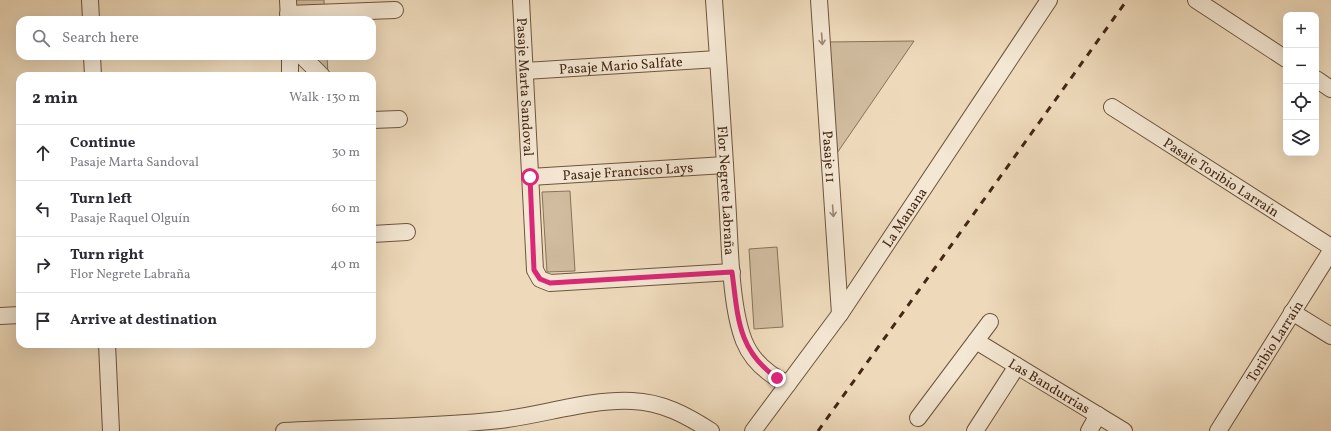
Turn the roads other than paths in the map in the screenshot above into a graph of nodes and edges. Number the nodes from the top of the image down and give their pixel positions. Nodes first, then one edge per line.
1 (90, 0) edge
2 (521, 0) edge
3 (714, 0) edge
4 (819, 0) edge
5 (1050, 0) edge
6 (1196, 0) edge
7 (395, 10) dead end
8 (288, 11) edge
9 (91, 16) edge
10 (1283, 57) edge
11 (718, 59) junction
12 (92, 60) edge
13 (290, 60) edge
14 (306, 60) edge
15 (525, 71) junction
16 (94, 72) edge
17 (290, 72) edge
18 (318, 72) edge
19 (1319, 81) edge
20 (1331, 88) edge
21 (1112, 108) dead end
22 (399, 119) dead end
23 (376, 120) edge
24 (725, 165) junction
25 (530, 177) junction
26 (407, 232) dead end
27 (376, 234) edge
28 (1331, 247) edge
29 (1331, 250) edge
30 (732, 272) junction
31 (1292, 312) junction
32 (840, 314) junction
33 (16, 315) edge
34 (0, 316) edge
35 (990, 322) dead end
36 (1331, 336) edge
37 (976, 341) junction
38 (107, 348) edge
39 (1017, 366) junction
40 (788, 384) junction
41 (1098, 415) junction
42 (918, 418) dead end
43 (326, 430) edge
44 (111, 431) edge
45 (284, 431) edge
46 (711, 431) edge
47 (753, 431) edge
48 (975, 431) edge
49 (1089, 431) edge
50 (1124, 431) edge
51 (1218, 431) edge

1 - 9 street
2 - 15 street, Pasaje Marta Sandoval
3 - 11 street, Flor Negrete Labraña
4 -> 32 street, Pasaje 11
5 - 32 street, La Manana
6 - 10 street
7 - 8 street
11 - 15 street, Pasaje Mario Salfate
11 - 24 street, Flor Negrete Labraña
12 - 16 street
13 - 17 street
14 - 18 street
15 - 25 street, Pasaje Marta Sandoval
19 - 20 street
21 - 28 street, Pasaje Toribio Larraín
22 - 23 street
24 - 25 street, Pasaje Francisco Lays
24 - 30 street, Flor Negrete Labraña
25 - 30 street, Pasaje Marta Sandoval
26 - 27 street
29 - 31 street, Toribio Larraín
30 - 40 street, Flor Negrete Labraña
31 - 36 street
31 - 51 street, Toribio Larraín
32 - 40 street, La Manana
33 - 34 street
35 - 37 street
37 - 39 street, Las Bandurrias
37 - 42 street
38 - 44 street
39 - 41 street, Las Bandurrias
39 - 48 street
40 - 47 street, La Manana
41 - 49 street
41 - 50 street, Las Bandurrias
43 - 45 street
43 - 46 street

